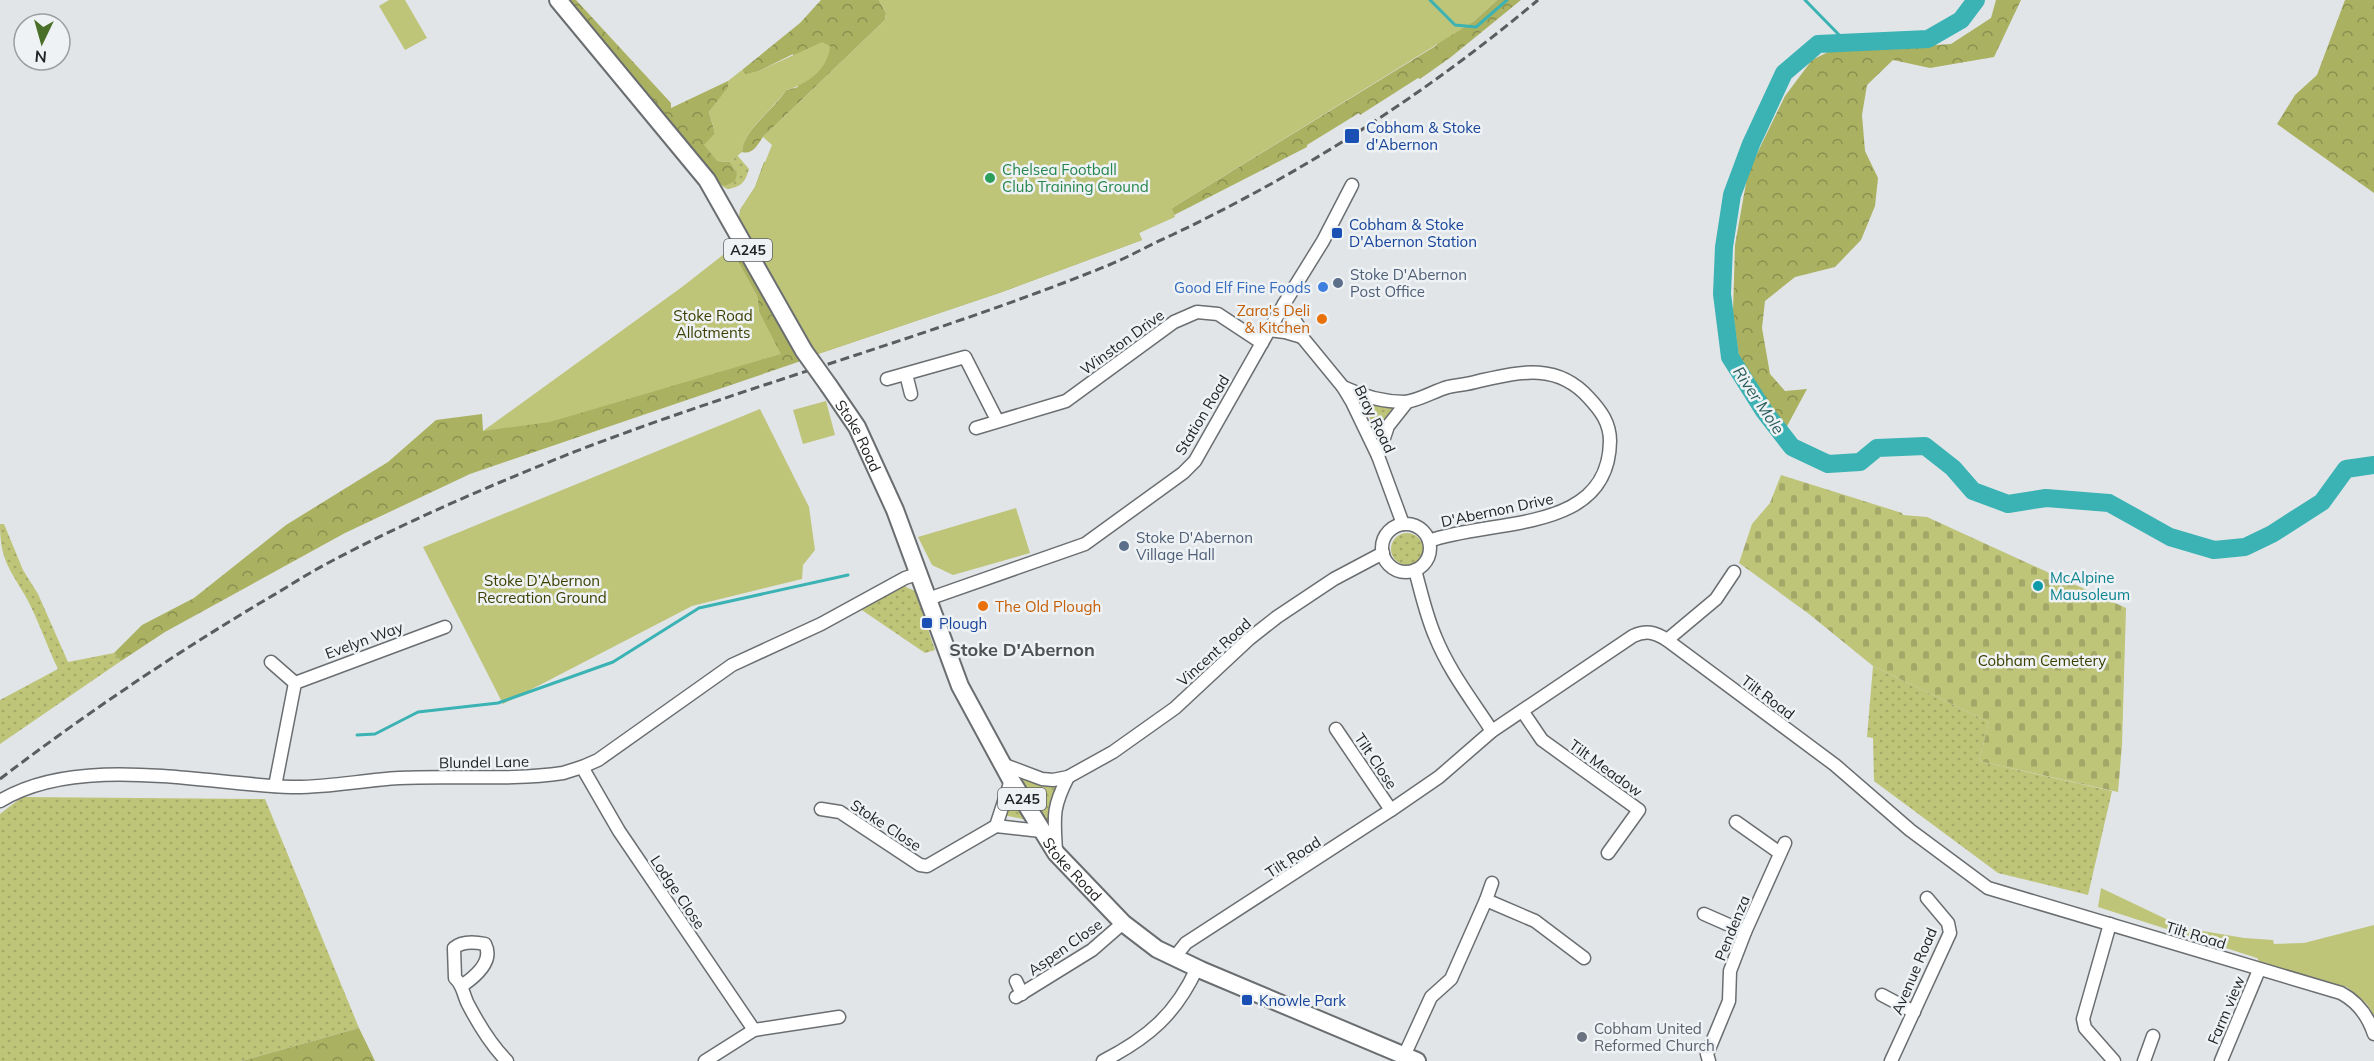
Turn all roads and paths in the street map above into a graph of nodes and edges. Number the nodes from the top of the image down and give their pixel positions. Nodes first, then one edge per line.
1 (558, 0) edge
2 (1352, 185) dead end
3 (1284, 304) junction
4 (1269, 330) junction
5 (1302, 338) junction
6 (1262, 343) junction
7 (906, 374) junction
8 (887, 379) dead end
9 (1343, 387) junction
10 (911, 394) dead end
11 (1407, 402) junction
12 (997, 420) junction
13 (976, 428) dead end
14 (1378, 456) junction
15 (1403, 524) junction
16 (1429, 541) junction
17 (1383, 553) junction
18 (1415, 570) junction
19 (1734, 572) dead end
20 (920, 573) junction
21 (928, 599) junction
22 (445, 627) dead end
23 (1667, 640) junction
24 (271, 662) dead end
25 (295, 683) junction
26 (1523, 712) junction
27 (1336, 729) dead end
28 (1492, 731) junction
29 (1002, 764) junction
30 (582, 767) junction
31 (1068, 777) junction
32 (1011, 780) junction
33 (275, 786) junction
34 (0, 801) edge
35 (821, 809) dead end
36 (1391, 810) junction
37 (1736, 822) dead end
38 (996, 826) junction
39 (1041, 831) junction
40 (1056, 853) junction
41 (1608, 853) dead end
42 (1492, 883) dead end
43 (1927, 898) dead end
44 (1486, 900) junction
45 (1704, 914) dead end
46 (1123, 923) junction
47 (2110, 924) junction
48 (1745, 933) junction
49 (1174, 958) junction
50 (1584, 958) dead end
51 (1197, 968) junction
52 (2259, 970) junction
53 (1016, 981) dead end
54 (462, 985) dead end
55 (1882, 995) dead end
56 (1914, 1012) junction
57 (839, 1017) dead end
58 (754, 1030) junction
59 (2374, 1034) edge
60 (2153, 1036) dead end
61 (1410, 1058) edge
62 (507, 1061) edge
63 (705, 1061) edge
64 (1103, 1061) edge
65 (1710, 1061) edge
66 (1891, 1061) edge
67 (2114, 1061) edge
68 (2144, 1061) edge
69 (2221, 1061) edge

1 - 20 main road, Stoke Road / A245, bridge
2 - 3 street, Station Road
3 - 4 street, Station Road
3 - 5 street, Bray Road
4 - 5 street
4 - 6 street, Station Road
5 - 9 street, Bray Road
6 - 12 street, Winston Drive
6 - 21 street, Station Road
7 - 8 street
7 - 10 street
7 - 12 street
9 - 11 street, D'Abernon Drive
9 - 14 street, Bray Road
11 - 14 street
11 - 16 street, D'Abernon Drive
12 - 13 street, Winston Drive
14 - 15 street, Bray Road
15 - 16 street
15 - 17 street
16 - 18 street
17 - 18 street
17 - 31 street, Vincent Road
18 - 28 street
19 - 23 street
20 - 21 main road, Stoke Road / A245
20 - 30 street, Blundel Lane
21 - 29 main road, Stoke Road / A245
22 - 25 street, Evelyn Way
23 - 26 street, Tilt Road
23 - 47 street, Tilt Road
24 - 25 street
25 - 33 street
26 - 28 street, Tilt Road
26 - 41 street, Tilt Meadow
27 - 36 street, Tilt Close
28 - 36 street, Tilt Road
29 - 31 street, Vincent Road
29 - 32 main road, Stoke Road / A245
30 - 33 street, Blundel Lane
30 - 58 street, Lodge Close
31 - 40 street
32 - 38 street
32 - 39 main road, Stoke Road / A245
33 - 34 street, Blundel Lane
35 - 38 street, Stoke Close
36 - 49 street, Tilt Road
37 - 48 street, Pendenza
38 - 39 street
39 - 40 main road, Stoke Road / A245
40 - 46 main road, Stoke Road / A245
42 - 44 street
43 - 56 street, Avenue Road
44 - 50 street
44 - 61 street
45 - 48 street
46 - 49 main road, Stoke Road / A245
46 - 53 street, Aspen Close
47 - 52 street, Tilt Road
47 - 67 street
48 - 65 street, Pendenza
49 - 51 main road, Stoke Road / A245
51 - 61 main road, Stoke Road / A245
51 - 64 street
52 - 59 street, Tilt Road
52 - 69 street, Farm view
54 - 62 street
55 - 56 street
56 - 66 street, Avenue Road
57 - 58 street
58 - 63 street
60 - 68 street

